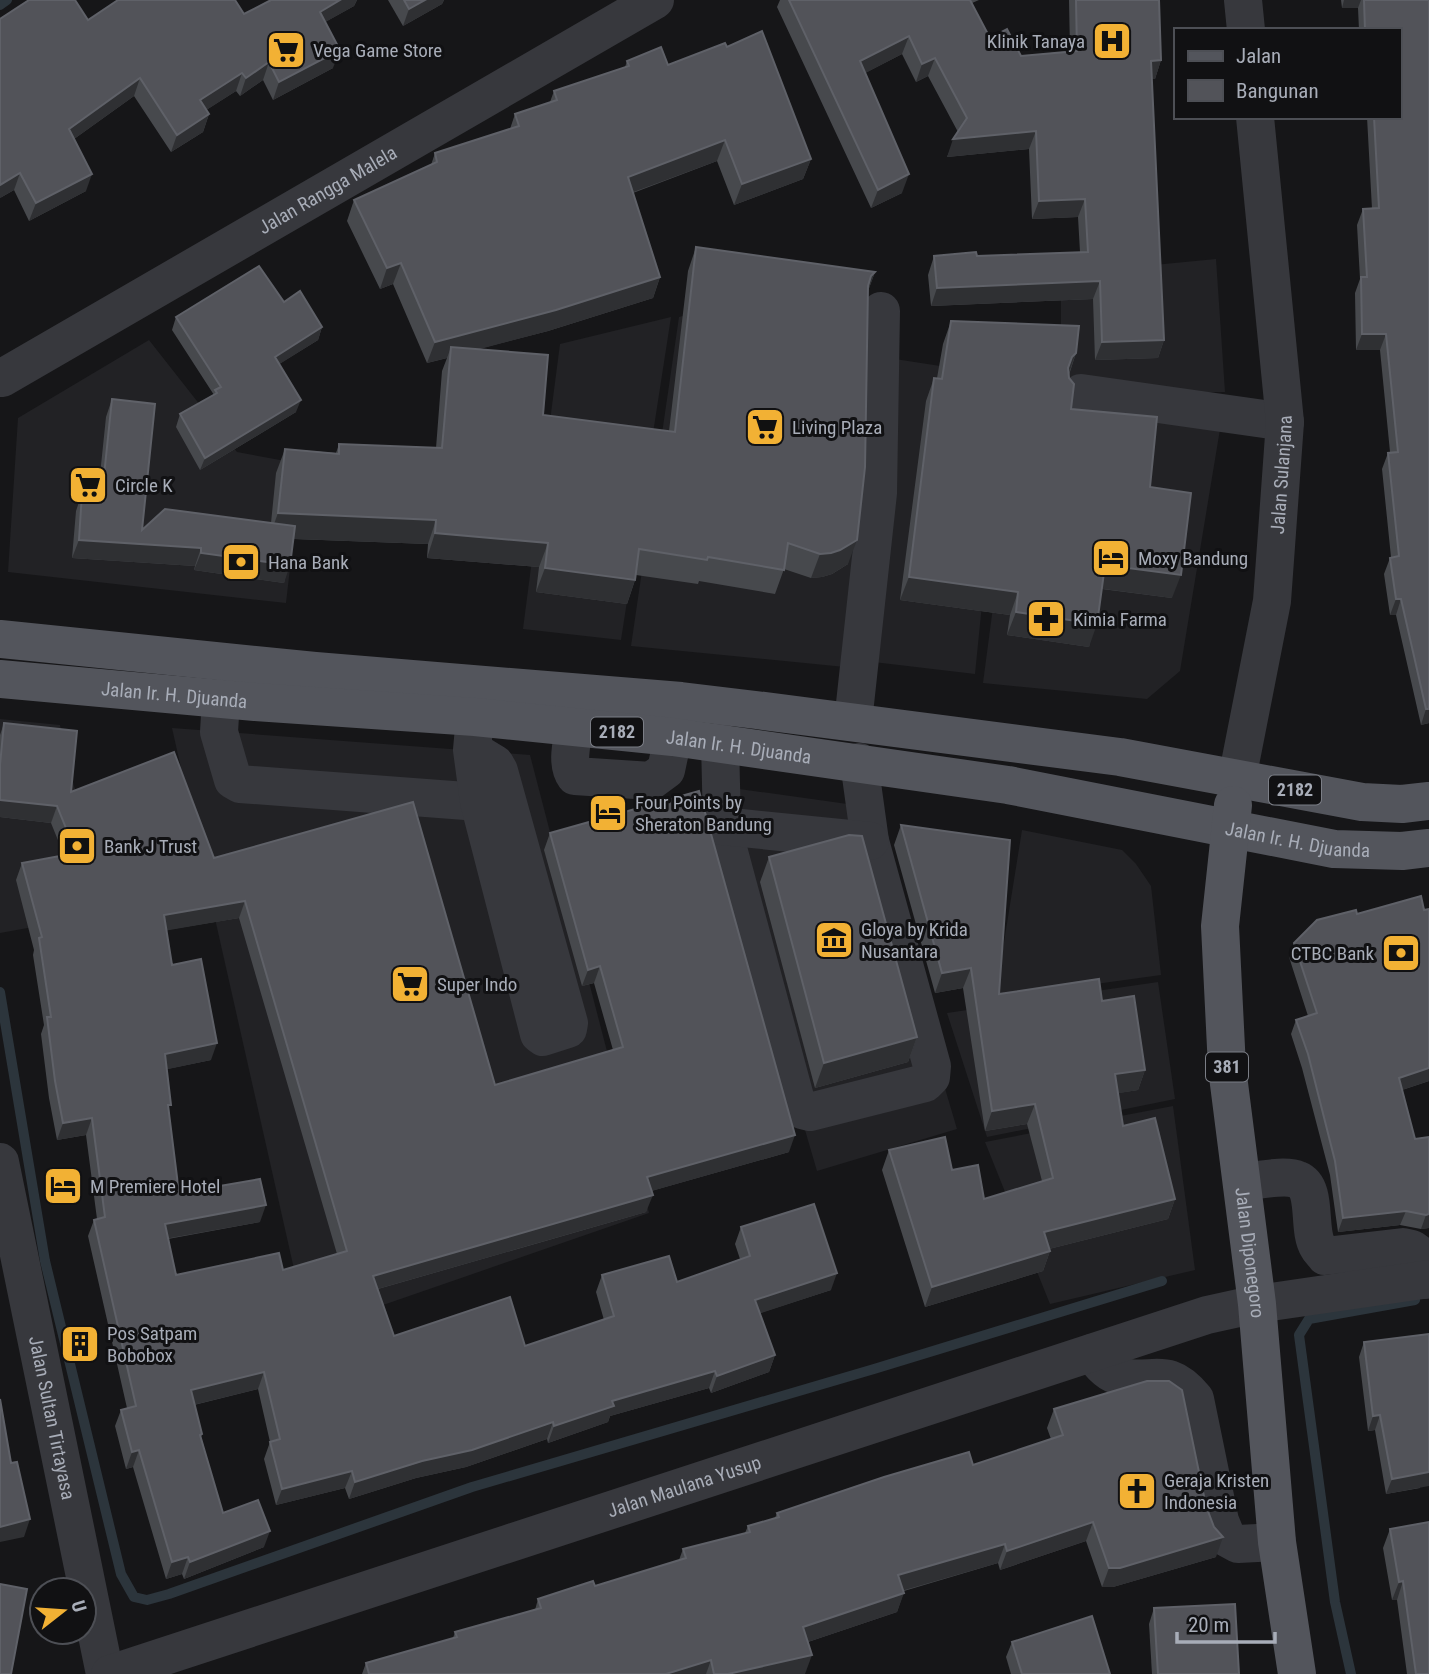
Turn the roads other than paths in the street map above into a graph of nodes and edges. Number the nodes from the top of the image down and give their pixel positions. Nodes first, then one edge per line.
1 (655, 0) edge
2 (1244, 0) edge
3 (1246, 28) edge
4 (1255, 119) edge
5 (881, 311) dead end
6 (1, 384) edge
7 (1081, 393) dead end
8 (1284, 422) junction
9 (0, 639) edge
10 (0, 679) edge
11 (220, 716) junction
12 (853, 722) junction
13 (720, 742) junction
14 (475, 760) junction
15 (859, 762) junction
16 (1237, 779) junction
17 (1429, 801) edge
18 (722, 827) junction
19 (1229, 830) junction
20 (870, 841) junction
21 (1429, 848) edge
22 (0, 1161) edge
23 (1242, 1182) junction
24 (1427, 1280) edge
25 (1257, 1304) junction
26 (1092, 1353) junction
27 (1277, 1542) junction
28 (107, 1674) edge
29 (1297, 1674) edge

1 - 6 street, Jalan Rangga Malela
2 - 3 street
4 - 8 street, Jalan Sulanjana
5 - 12 street
7 - 8 street
8 - 16 street, Jalan Sulanjana
9 - 12 main road, Jalan Ir. H. Djuanda / 2182
10 - 11 main road, Jalan Ir. H. Djuanda / 2182
11 - 14 main road, Jalan Ir. H. Djuanda / 2182
11 - 14 street
12 - 16 main road, Jalan Ir. H. Djuanda / 2182
13 - 14 main road, Jalan Ir. H. Djuanda / 2182
13 - 15 main road, Jalan Ir. H. Djuanda / 2182
13 - 18 street
14 - 14 street
15 - 19 main road, Jalan Ir. H. Djuanda / 2182
15 - 20 street
16 - 17 main road, Jalan Ir. H. Djuanda / 2182
16 - 19 main road, Jalan Sulanjana
18 - 20 street
18 - 20 street
19 - 21 main road, Jalan Ir. H. Djuanda / 2182
19 - 23 main road, Jalan Diponegoro / 381
22 - 28 street, Jalan Sultan Tirtayasa
23 - 24 street
23 - 25 main road, Jalan Diponegoro / 381
24 - 25 street, Jalan Maulana Yusup
25 - 26 street, Jalan Maulana Yusup
25 - 27 main road, Jalan Diponegoro / 381
26 - 27 street
26 - 28 street, Jalan Maulana Yusup
27 - 29 main road, Jalan Diponegoro / 381

